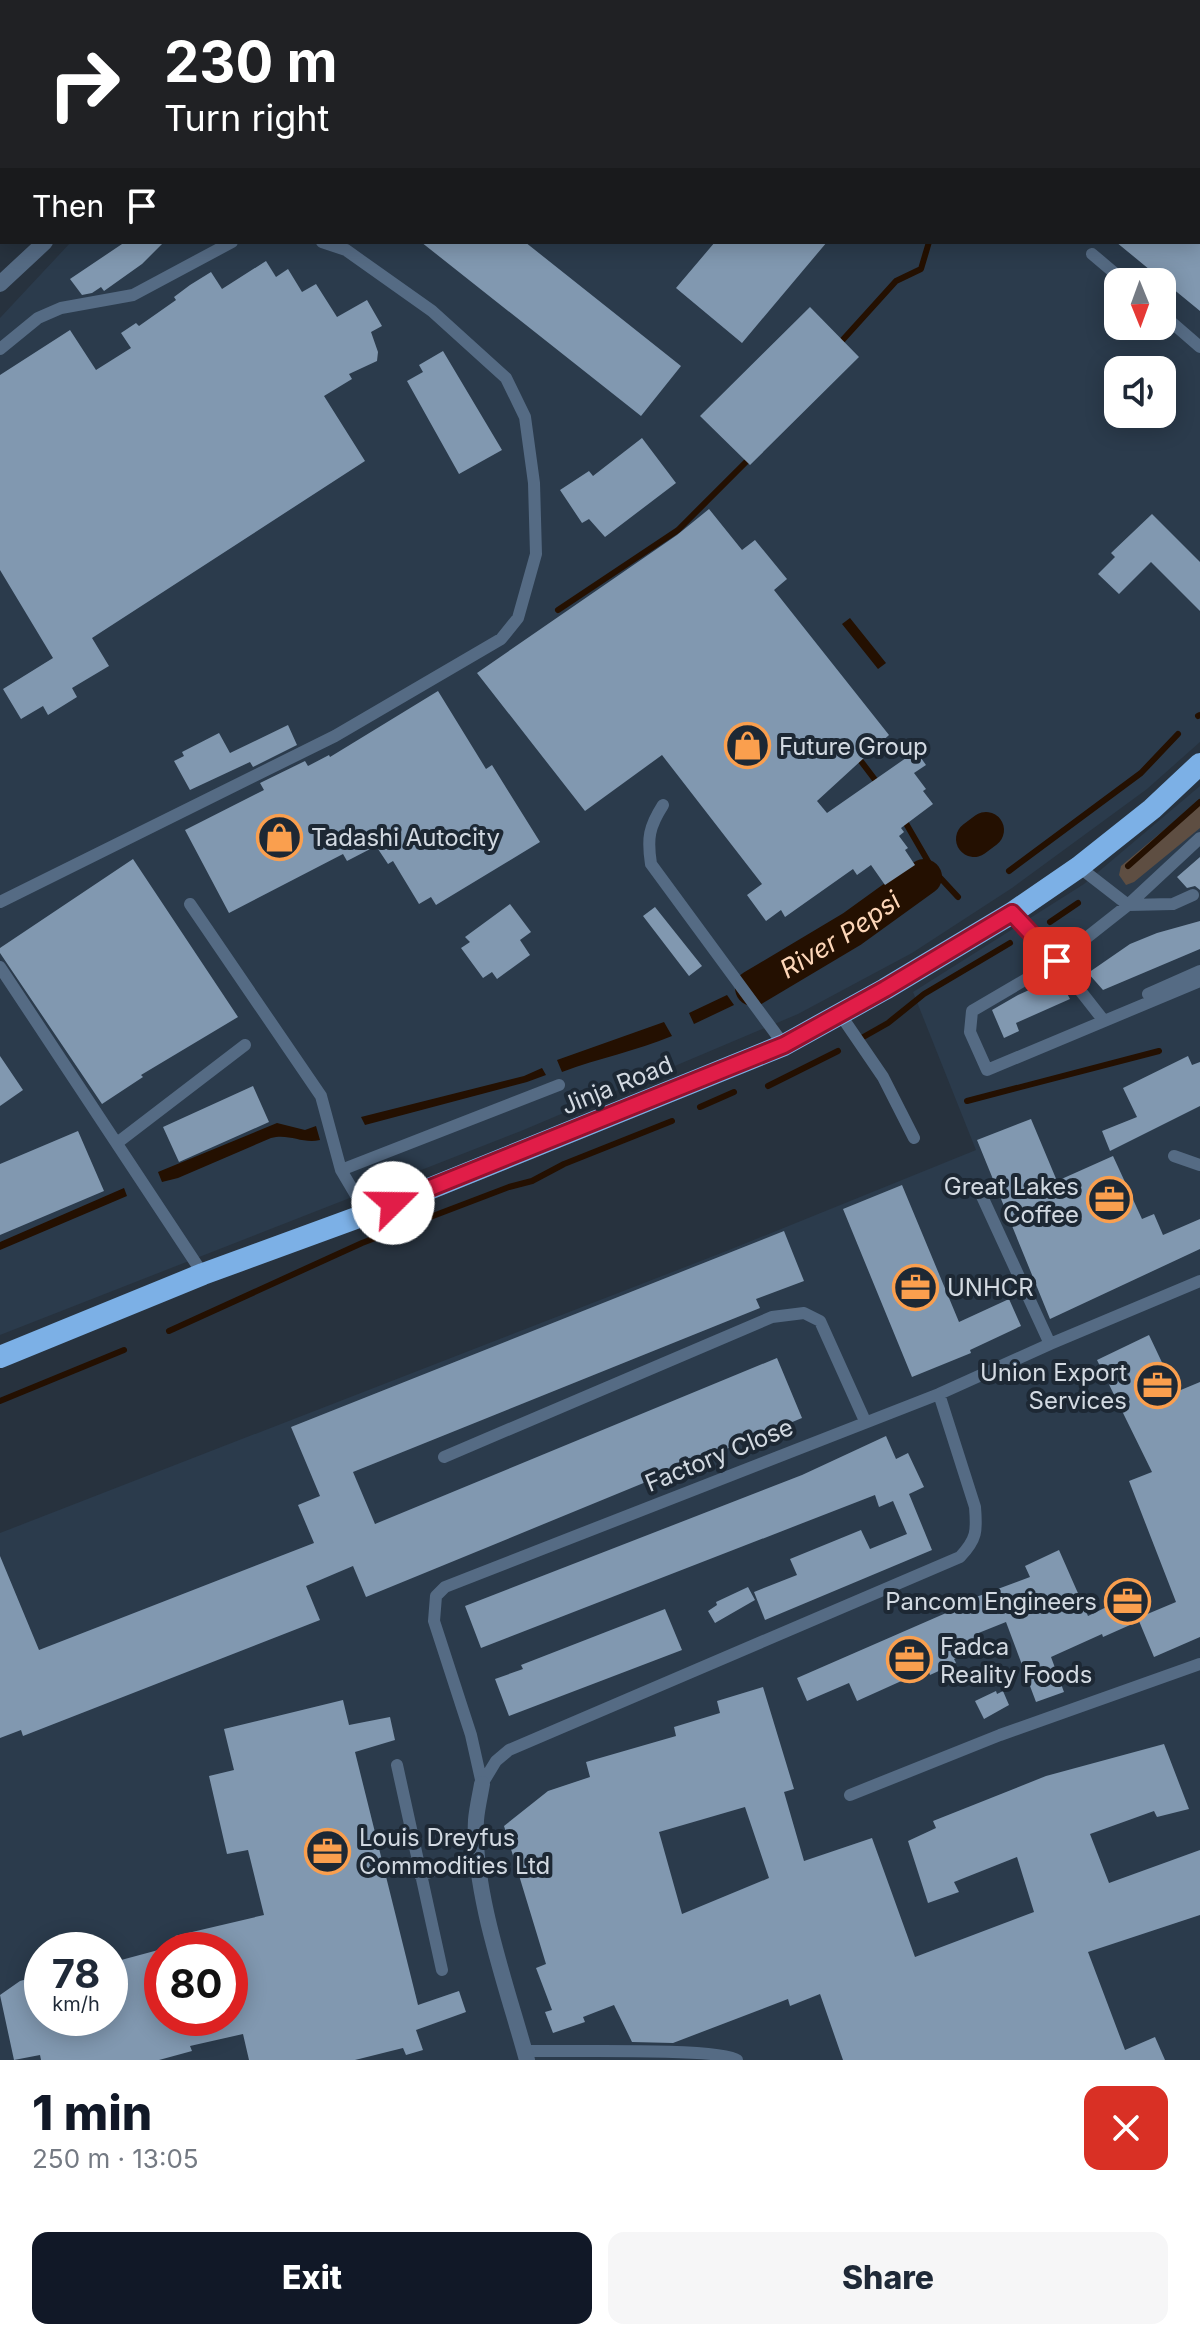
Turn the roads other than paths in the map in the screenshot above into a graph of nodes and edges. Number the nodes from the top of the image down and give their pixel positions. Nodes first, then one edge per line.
1 (43, 244) edge
2 (228, 244) edge
3 (328, 244) edge
4 (1092, 254) dead end
5 (1108, 268) edge
6 (0, 284) edge
7 (1176, 326) edge
8 (1200, 347) edge
9 (0, 349) edge
10 (1200, 764) edge
11 (663, 805) dead end
12 (1200, 838) edge
13 (1079, 867) junction
14 (1193, 895) dead end
15 (0, 902) edge
16 (190, 904) dead end
17 (1128, 905) junction
18 (1012, 913) junction
19 (1057, 961) junction
20 (0, 967) edge
21 (1200, 971) edge
22 (1200, 981) edge
23 (840, 1014) junction
24 (1102, 1018) junction
25 (245, 1045) dead end
26 (784, 1045) junction
27 (559, 1085) dead end
28 (914, 1138) dead end
29 (117, 1143) junction
30 (1174, 1156) dead end
31 (1200, 1165) edge
32 (341, 1170) junction
33 (980, 1192) dead end
34 (367, 1214) junction
35 (203, 1274) junction
36 (1200, 1281) edge
37 (1050, 1344) junction
38 (0, 1357) edge
39 (939, 1394) junction
40 (865, 1421) junction
41 (444, 1457) dead end
42 (1200, 1664) edge
43 (397, 1765) dead end
44 (482, 1784) junction
45 (850, 1795) dead end
46 (478, 1858) junction
47 (420, 1875) junction
48 (442, 1970) dead end
49 (526, 2056) edge
50 (698, 2056) edge
51 (737, 2060) edge

1 - 6 street
2 - 9 lane
3 - 15 lane
4 - 5 lane
7 - 8 lane
10 - 13 highway, Jinja Road
11 - 26 lane
12 - 17 lane
13 - 17 lane
13 - 18 highway, Jinja Road
14 - 17 lane
16 - 32 lane
17 - 19 lane
18 - 19 lane
18 - 23 highway, Jinja Road
19 - 24 lane
19 - 24 lane
20 - 29 lane
21 - 24 lane
22 - 24 lane
23 - 26 highway, Jinja Road
23 - 28 lane
25 - 29 lane
26 - 34 highway, Jinja Road
27 - 32 lane
29 - 35 lane
30 - 31 lane
32 - 34 lane
33 - 37 lane
34 - 35 highway, Jinja Road
35 - 38 highway, Jinja Road
36 - 37 lane, Factory Close
37 - 39 lane, Factory Close
39 - 40 lane, Factory Close
39 - 44 lane
40 - 41 lane
40 - 44 lane, Factory Close
42 - 45 lane
43 - 47 lane
44 - 46 street
46 - 47 lane
46 - 49 street
47 - 48 lane
49 - 50 lane
50 - 51 lane

